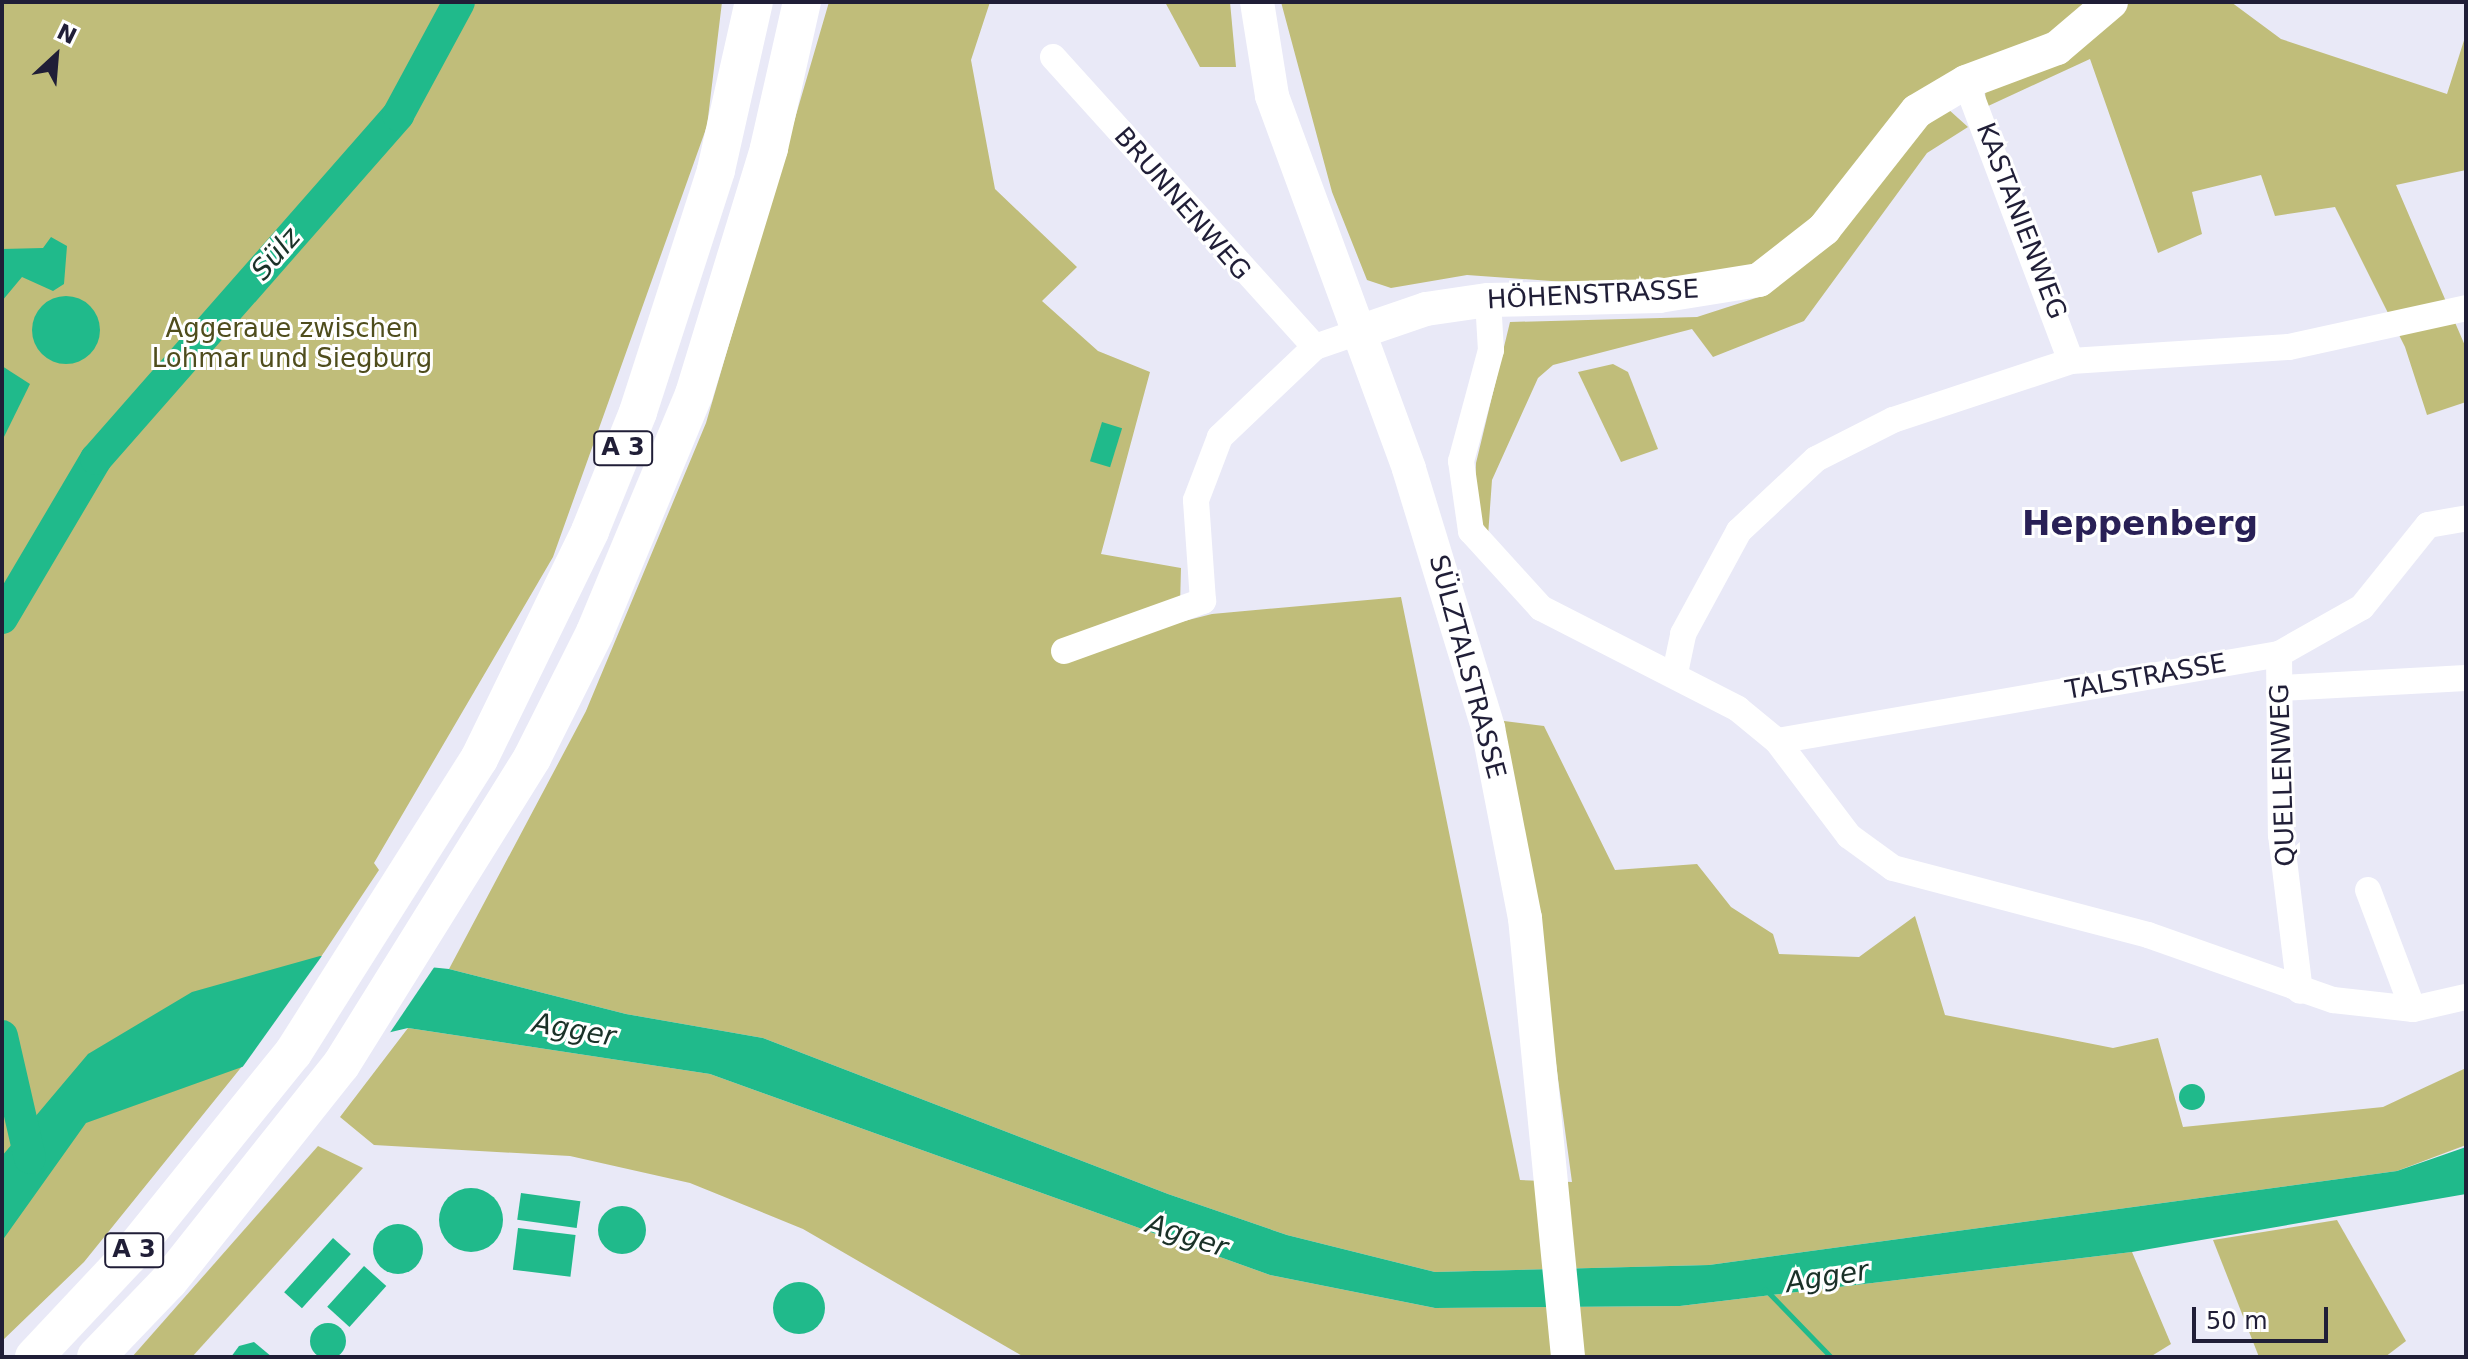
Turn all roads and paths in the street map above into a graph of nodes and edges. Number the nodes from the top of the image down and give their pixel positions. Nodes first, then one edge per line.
1 (754, 2) edge
2 (802, 2) edge
3 (1257, 2) edge
4 (2111, 2) edge
5 (1053, 57) dead end
6 (1966, 82) junction
7 (1488, 300) junction
8 (2466, 308) edge
9 (1356, 333) junction
10 (1315, 347) junction
11 (2071, 361) junction
12 (2466, 518) edge
13 (1064, 651) dead end
14 (2279, 654) junction
15 (1675, 673) junction
16 (2466, 678) edge
17 (2281, 688) junction
18 (1777, 741) junction
19 (2368, 890) dead end
20 (2300, 991) junction
21 (2466, 997) edge
22 (2413, 1009) junction
23 (34, 1357) edge
24 (96, 1357) edge
25 (1568, 1357) edge

1 - 23 highway, A 3
2 - 24 highway, A 3
3 - 9 main road, SÜLZTALSTRASSE
4 - 6 main road, HÖHENSTRASSE
5 - 10 street, BRUNNENWEG
6 - 7 main road, HÖHENSTRASSE
6 - 11 street, KASTANIENWEG
7 - 9 main road, HÖHENSTRASSE
7 - 15 street
8 - 11 street
9 - 10 street
9 - 25 main road, SÜLZTALSTRASSE
10 - 13 street
11 - 15 street
12 - 14 street, TALSTRASSE
14 - 17 street, QUELLENWEG
14 - 18 street, TALSTRASSE
15 - 18 street
16 - 17 street
17 - 20 street, QUELLENWEG
18 - 20 street
19 - 22 street
20 - 22 street
21 - 22 street

